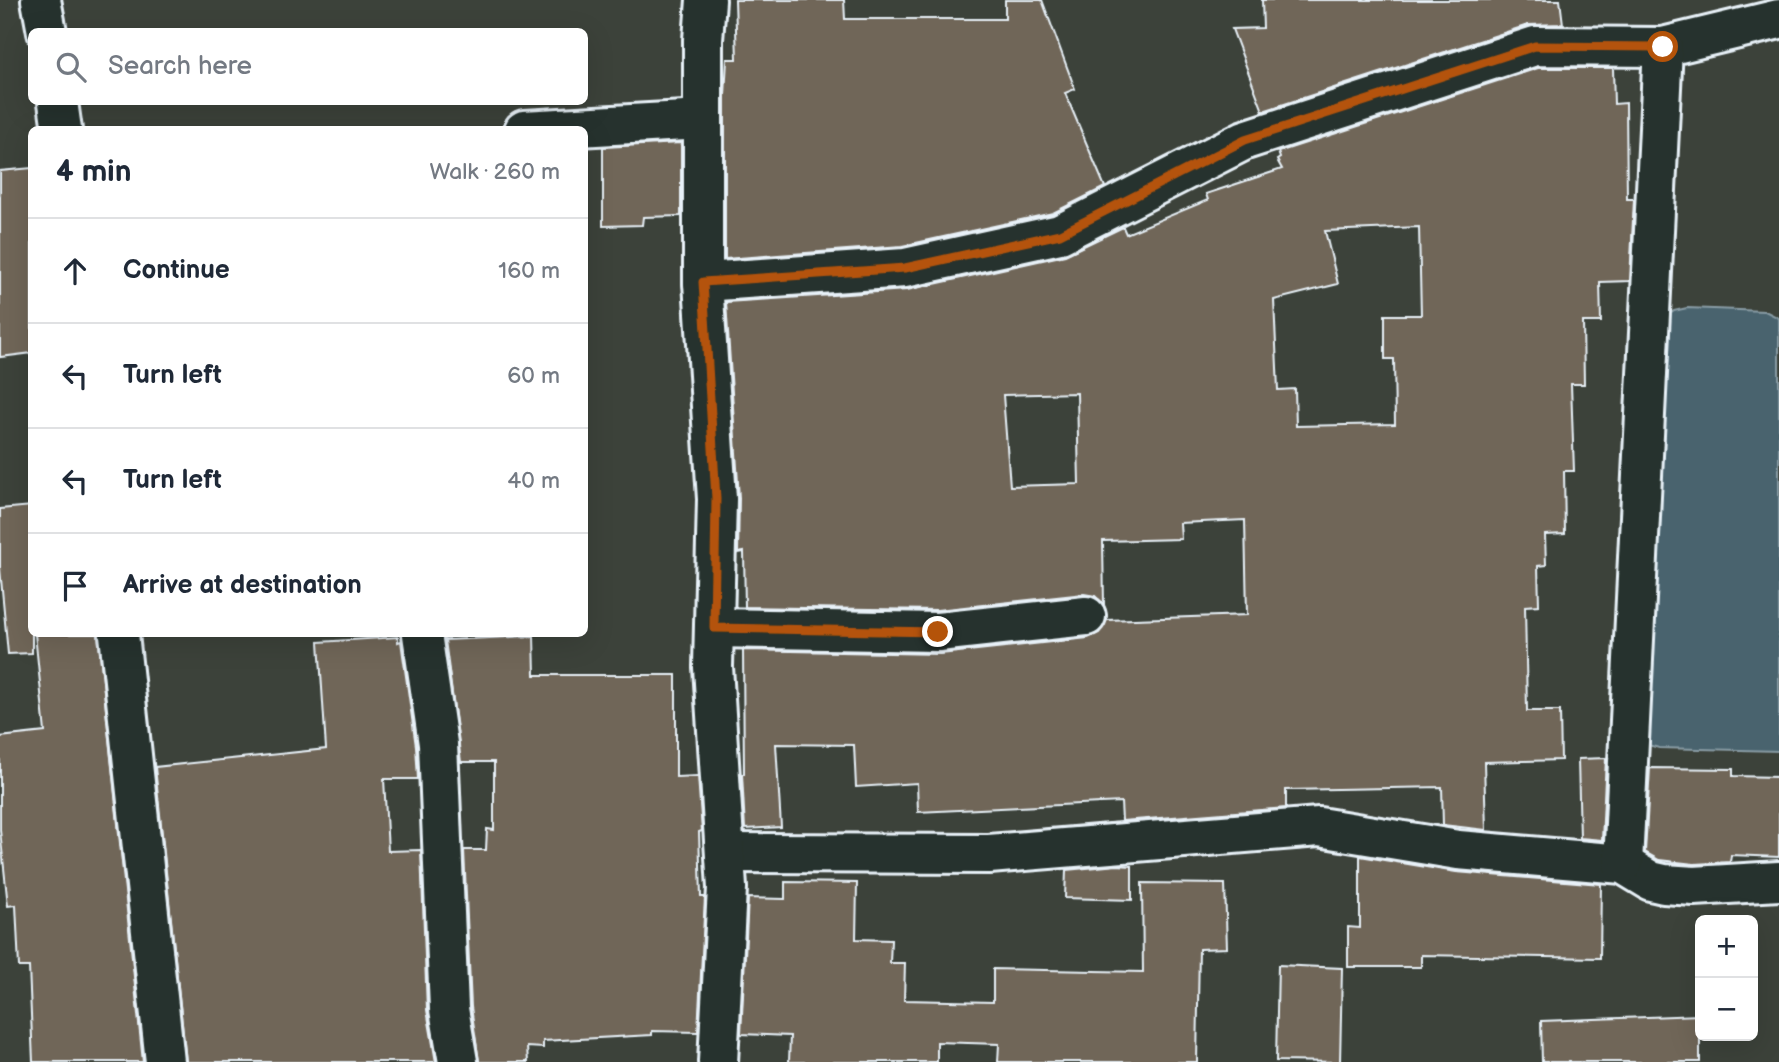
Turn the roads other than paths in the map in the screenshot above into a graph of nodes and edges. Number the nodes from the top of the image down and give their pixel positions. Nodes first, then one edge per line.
1 (41, 0) edge
2 (706, 0) edge
3 (1779, 19) edge
4 (46, 28) edge
5 (1663, 47) junction
6 (58, 105) edge
7 (703, 120) junction
8 (61, 126) edge
9 (588, 126) edge
10 (703, 282) junction
11 (1086, 616) dead end
12 (714, 628) junction
13 (119, 637) edge
14 (422, 637) edge
15 (725, 853) junction
16 (1623, 864) junction
17 (1779, 881) edge
18 (165, 1062) edge
19 (458, 1062) edge
20 (718, 1062) edge

1 - 4 street
2 - 7 street
3 - 5 street
5 - 10 street
5 - 16 street
6 - 8 street
7 - 9 street
7 - 10 street
10 - 12 street
11 - 12 street
12 - 15 street
13 - 18 street
14 - 19 street
15 - 16 street
15 - 20 street
16 - 17 street

